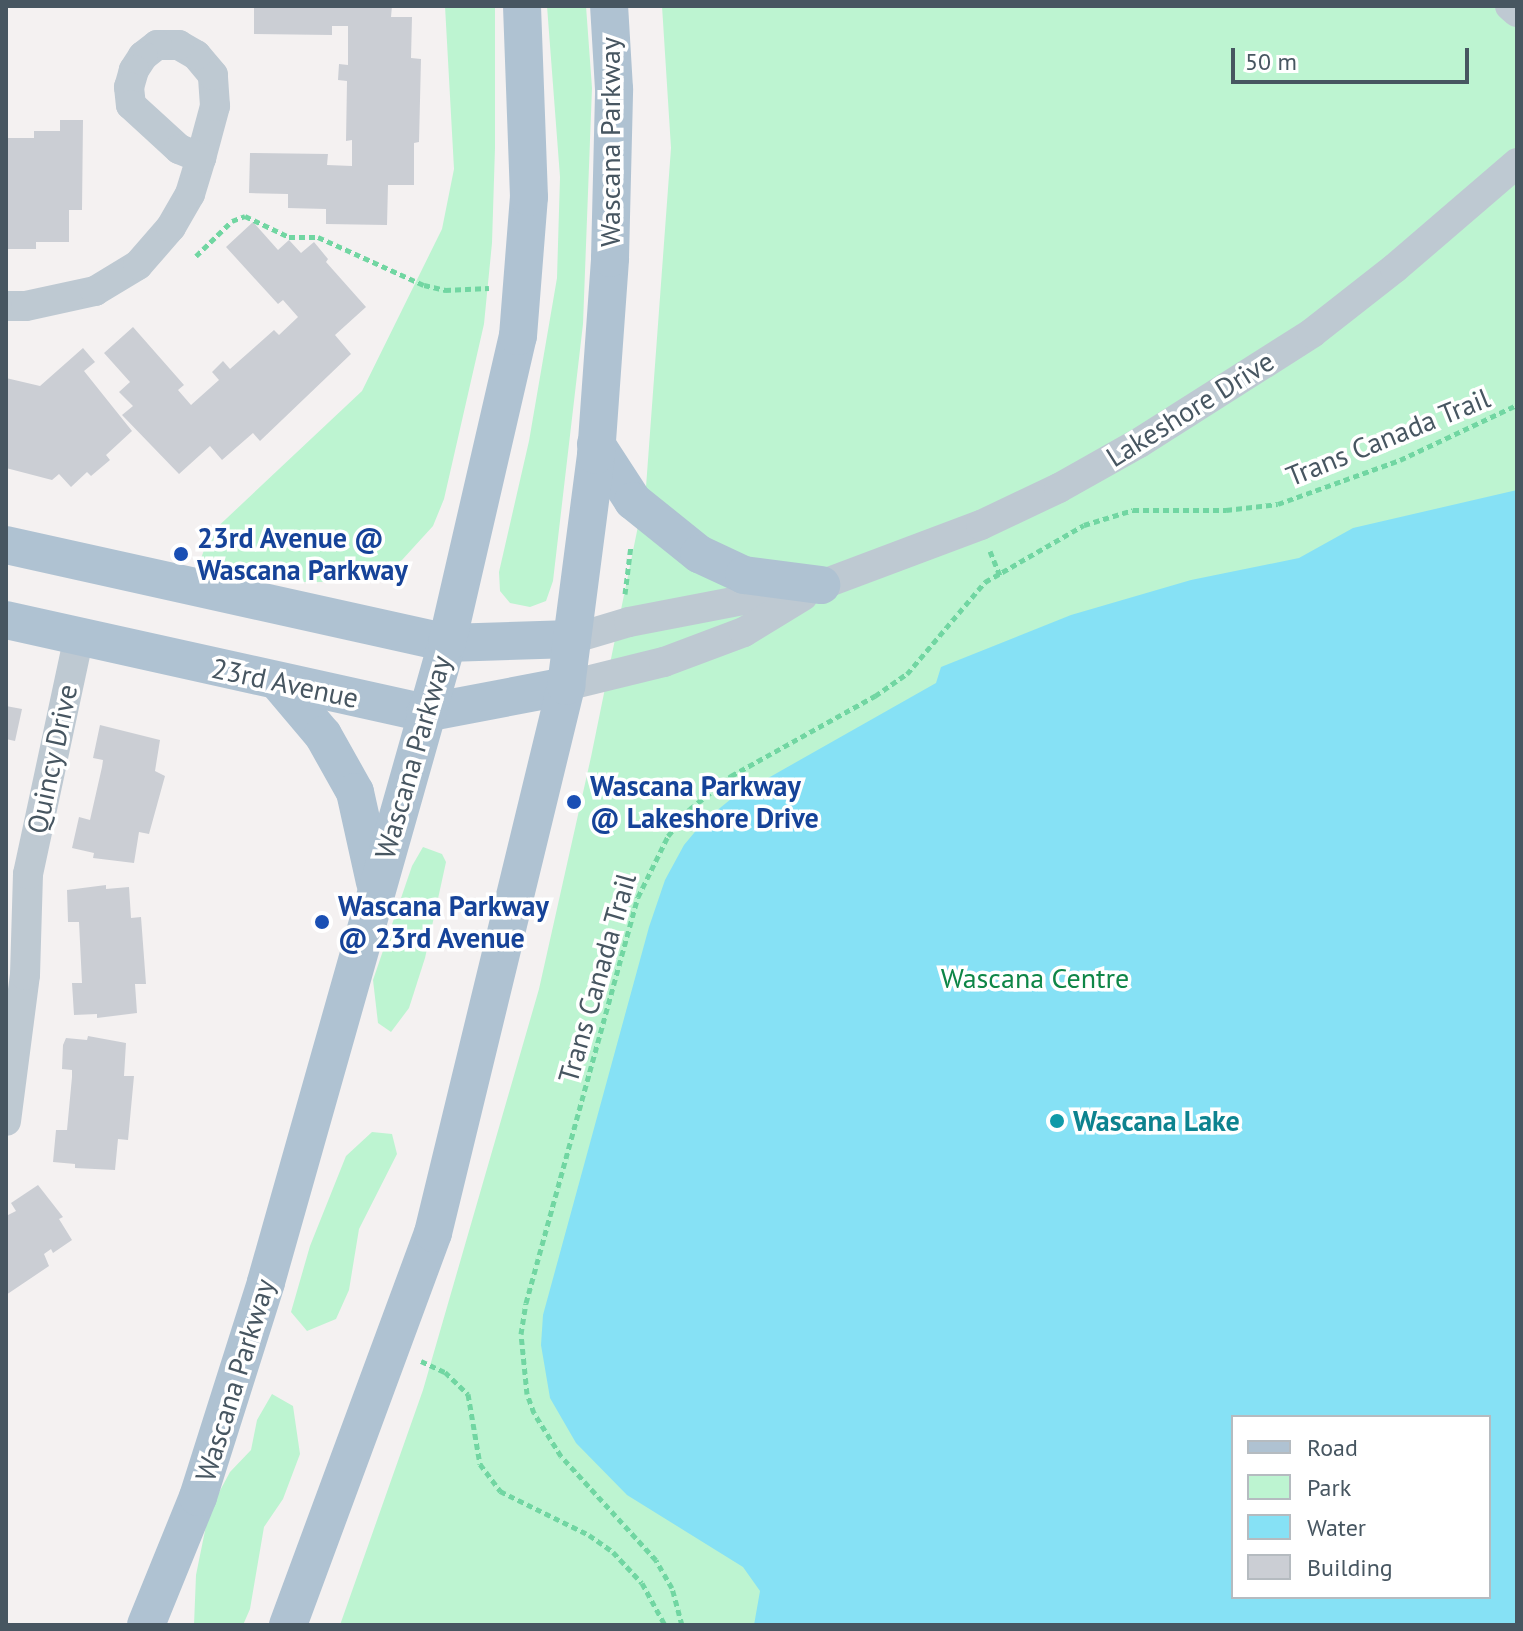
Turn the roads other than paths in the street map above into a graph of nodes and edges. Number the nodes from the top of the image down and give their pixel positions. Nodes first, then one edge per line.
1 (522, 6) edge
2 (609, 6) edge
3 (1510, 6) edge
4 (1517, 12) edge
5 (201, 158) dead end
6 (1517, 163) edge
7 (6, 306) edge
8 (596, 444) junction
9 (6, 545) edge
10 (821, 585) junction
11 (6, 620) edge
12 (79, 636) junction
13 (572, 639) junction
14 (447, 643) junction
15 (279, 683) junction
16 (566, 686) junction
17 (425, 713) junction
18 (376, 886) junction
19 (6, 1121) edge
20 (146, 1625) edge
21 (288, 1625) edge

1 - 14 main road, Wascana Parkway
2 - 8 main road, Wascana Parkway
3 - 4 street
5 - 7 street
6 - 10 street, Lakeshore Drive
8 - 10 main road
8 - 13 main road, Wascana Parkway
9 - 14 main road
10 - 13 street, Lakeshore Drive
10 - 16 street, Lakeshore Drive
11 - 12 main road, 23rd Avenue
12 - 15 main road, 23rd Avenue
12 - 19 street, Quincy Drive
13 - 14 main road
13 - 16 main road, Wascana Parkway
14 - 17 main road, Wascana Parkway
15 - 17 main road, 23rd Avenue
15 - 18 main road
16 - 17 main road, 23rd Avenue
16 - 21 main road, Wascana Parkway
17 - 18 main road, Wascana Parkway
18 - 20 main road, Wascana Parkway

